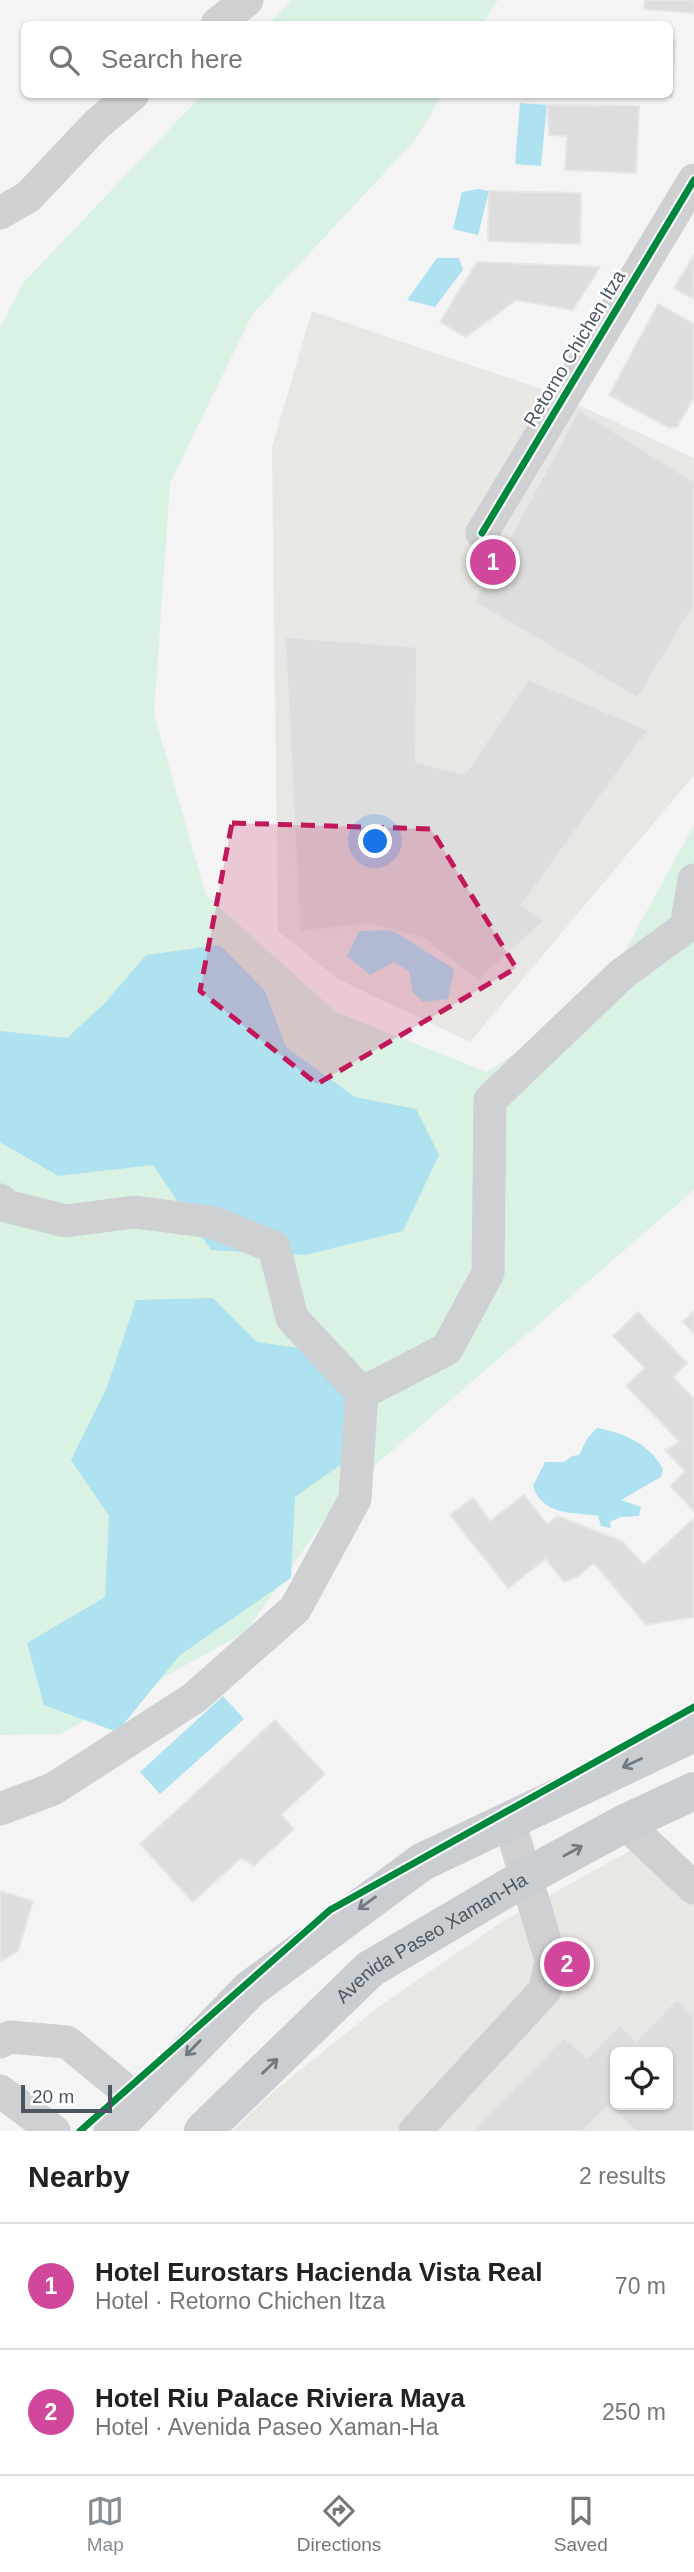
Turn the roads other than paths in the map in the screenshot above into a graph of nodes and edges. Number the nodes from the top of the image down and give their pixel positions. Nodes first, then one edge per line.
1 (247, 0) edge
2 (221, 21) edge
3 (128, 98) edge
4 (694, 180) edge
5 (0, 213) edge
6 (482, 533) dead end
7 (694, 880) edge
8 (0, 1200) edge
9 (362, 1394) junction
10 (694, 1734) edge
11 (0, 1785) edge
12 (694, 1791) edge
13 (35, 1797) junction
14 (0, 1809) edge
15 (509, 1821) junction
16 (625, 1823) junction
17 (526, 1877) junction
18 (694, 1888) edge
19 (0, 2042) edge
20 (0, 2091) edge
21 (140, 2102) junction
22 (54, 2131) edge
23 (112, 2131) edge
24 (204, 2131) edge
25 (415, 2131) edge

1 - 2 street
3 - 5 street
4 - 6 street, Retorno Chichen Itza
7 - 9 street
8 - 9 street
9 - 13 street
10 -> 15 main road
11 - 13 street
12 - 16 main road, Avenida Paseo Xaman-Ha
13 - 14 street
15 - 17 street
15 -> 21 main road
17 -> 16 main road, Avenida Paseo Xaman-Ha
16 - 18 street
24 -> 17 main road, Avenida Paseo Xaman-Ha
17 - 25 street
19 - 21 street
20 - 22 street
21 - 23 main road

